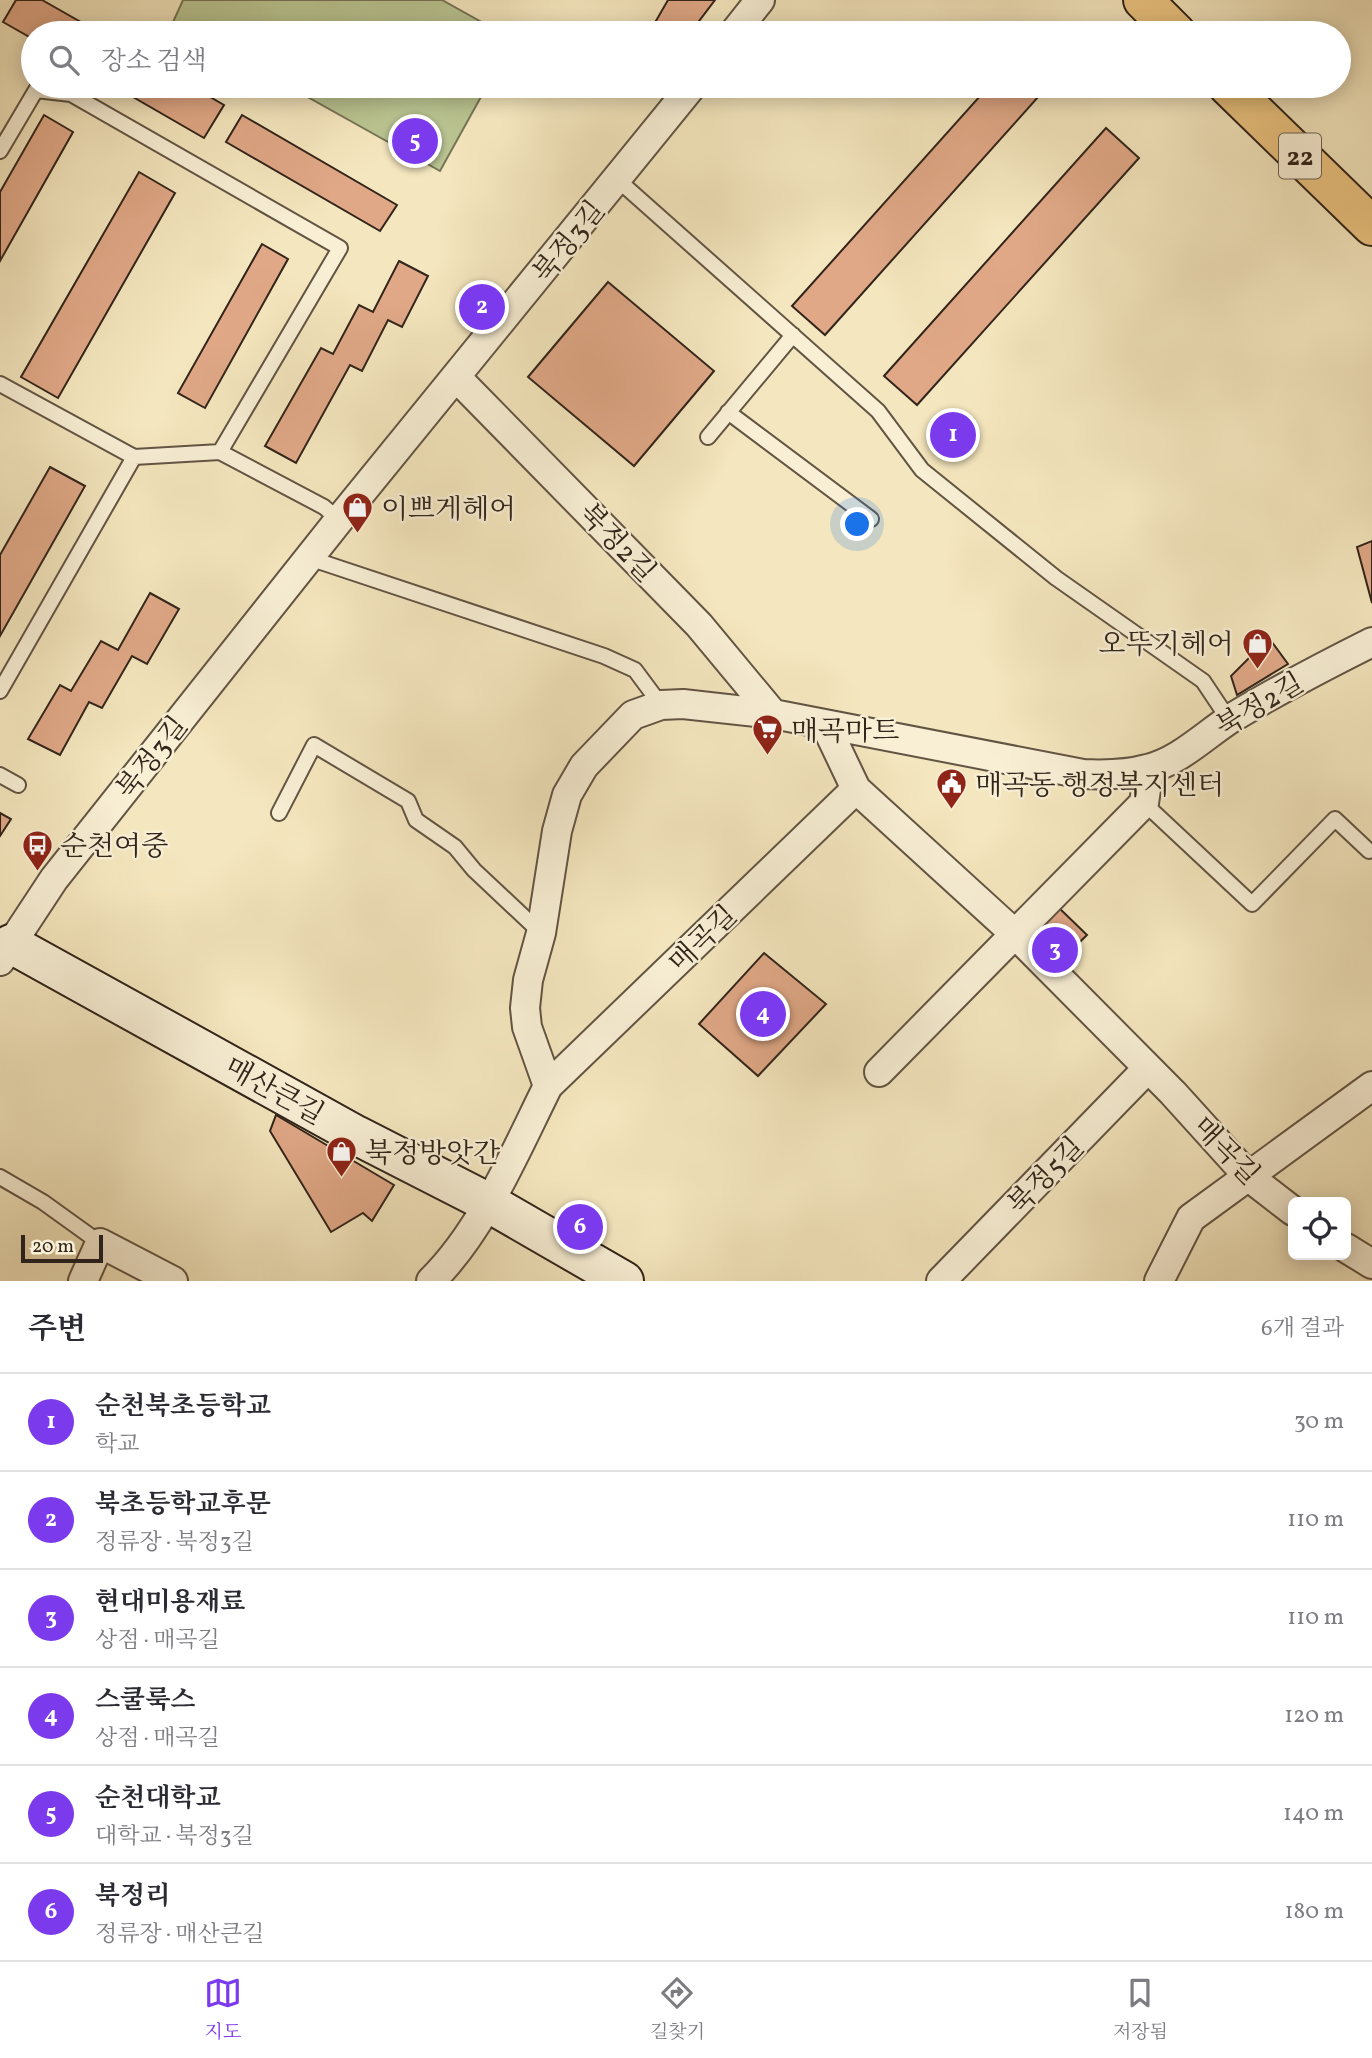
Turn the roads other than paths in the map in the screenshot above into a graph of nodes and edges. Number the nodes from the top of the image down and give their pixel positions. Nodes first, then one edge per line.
1 (760, 0) edge
2 (1143, 0) edge
3 (743, 21) edge
4 (1163, 21) edge
5 (31, 98) edge
6 (78, 98) edge
7 (683, 98) edge
8 (1240, 98) edge
9 (0, 151) edge
10 (618, 180) junction
11 (1372, 226) edge
12 (793, 335) junction
13 (456, 377) junction
14 (0, 384) edge
15 (729, 412) junction
16 (708, 437) dead end
17 (220, 452) junction
18 (134, 457) junction
19 (871, 519) dead end
20 (339, 520) junction
21 (309, 558) junction
22 (1372, 642) edge
23 (0, 691) edge
24 (661, 705) junction
25 (773, 714) junction
26 (1229, 720) junction
27 (825, 724) junction
28 (1149, 769) junction
29 (0, 775) edge
30 (18, 785) dead end
31 (856, 789) junction
32 (1144, 803) junction
33 (279, 813) dead end
34 (1369, 851) dead end
35 (541, 933) junction
36 (1016, 935) junction
37 (4, 948) edge
38 (1148, 1068) junction
39 (880, 1072) dead end
40 (548, 1086) junction
41 (1372, 1086) edge
42 (0, 1177) edge
43 (1249, 1177) junction
44 (489, 1203) junction
45 (1288, 1207) edge
46 (100, 1243) junction
47 (1351, 1251) edge
48 (1372, 1264) edge
49 (83, 1281) edge
50 (173, 1281) edge
51 (431, 1281) edge
52 (624, 1281) edge
53 (941, 1281) edge
54 (1159, 1281) edge

1 - 3 street
2 - 4 main road
5 - 9 lane
6 - 17 lane
7 - 10 street, 북정3길
8 - 11 main road, 22
10 - 12 lane
10 - 13 street, 북정3길
12 - 15 lane
12 - 26 lane
13 - 20 street, 북정3길
13 - 25 street, 북정2길
14 - 18 lane
15 - 16 lane
15 - 19 lane
17 - 18 lane
17 - 20 lane
18 - 23 lane
20 - 21 street, 북정3길
21 - 24 lane
21 - 37 street, 북정3길
22 - 26 street, 북정2길
24 - 25 street, 북정2길
24 - 35 street, 북정2길
25 - 27 street, 북정2길
26 - 28 street, 북정2길
27 - 28 street, 북정2길
27 - 31 street, 매곡길
28 - 32 street
29 - 30 lane
31 - 36 street, 매곡길
31 - 40 street, 매곡길
32 - 34 lane
32 - 36 street
33 - 35 lane
35 - 40 street, 북정2길
36 - 38 street, 매곡길
36 - 39 street
37 - 44 street, 매산큰길
38 - 43 street, 매곡길
38 - 53 street, 북정5길
40 - 44 street
41 - 43 street
42 - 46 lane
43 - 45 street, 매곡길
43 - 54 street
44 - 51 street
44 - 52 street, 매산큰길
46 - 49 street
46 - 50 street
47 - 48 street

